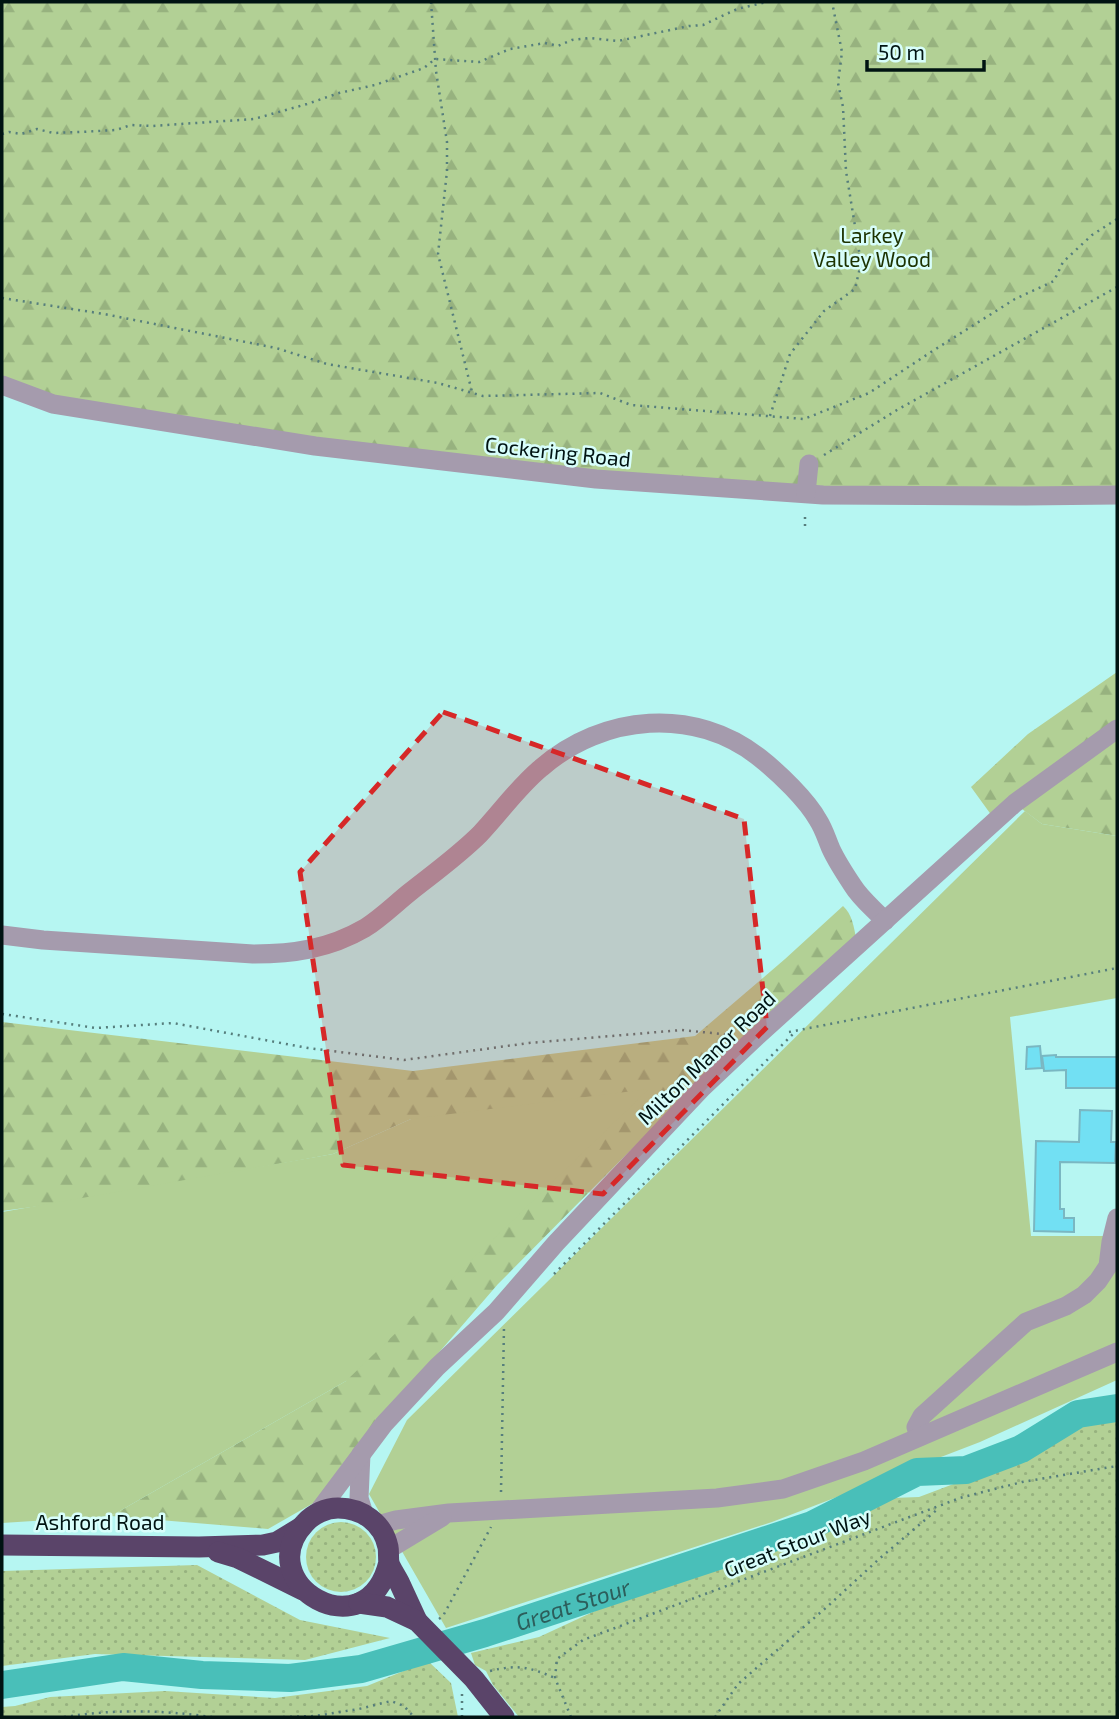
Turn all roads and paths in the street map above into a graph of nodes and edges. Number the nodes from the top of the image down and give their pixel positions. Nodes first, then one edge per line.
1 (431, 2) edge
2 (767, 2) edge
3 (832, 2) edge
4 (435, 59) junction
5 (2, 134) edge
6 (1117, 219) edge
7 (1117, 287) edge
8 (2, 298) edge
9 (2, 385) edge
10 (472, 393) junction
11 (769, 416) junction
12 (809, 464) joint
13 (806, 493) junction
14 (1117, 495) edge
15 (1117, 729) edge
16 (885, 921) junction
17 (2, 935) edge
18 (1117, 968) edge
19 (2, 1014) edge
20 (796, 1031) junction
21 (755, 1038) junction
22 (1117, 1218) edge
23 (553, 1275) dead end
24 (504, 1324) dead end
25 (1117, 1352) edge
26 (956, 1386) junction
27 (971, 1415) junction
28 (919, 1437) junction
29 (361, 1454) junction
30 (1117, 1466) edge
31 (943, 1504) junction
32 (501, 1508) junction
33 (318, 1512) junction
34 (449, 1513) junction
35 (371, 1520) junction
36 (300, 1528) junction
37 (2, 1545) edge
38 (199, 1547) junction
39 (389, 1555) junction
40 (304, 1591) junction
41 (359, 1603) junction
42 (423, 1626) junction
43 (555, 1678) junction
44 (474, 1679) junction
45 (64, 1717) edge
46 (212, 1717) edge
47 (283, 1717) edge
48 (414, 1717) edge
49 (503, 1717) edge
50 (571, 1717) edge
51 (715, 1717) edge

1 - 4 path
2 - 4 path
3 - 11 path
4 - 5 path
4 - 10 path
6 - 11 path
7 - 12 path
8 - 10 path
9 - 13 street, Cockering Road
10 - 11 path
12 - 13 street
13 - 14 street, Cockering Road
15 - 16 street, Milton Manor Road
16 - 17 street
16 - 21 street, Milton Manor Road
18 - 20 path
19 - 21 path
20 - 21 path
20 - 23 path
21 - 29 street, Milton Manor Road
22 - 26 street
24 - 32 path
25 - 27 street
26 - 27 street
26 - 28 street
27 - 28 street
28 - 32 street
29 - 33 street, Milton Manor Road
29 - 35 street
30 - 31 path, Great Stour Way
31 - 43 path, Great Stour Way
31 - 51 path
32 - 34 street
32 - 42 path
33 - 35 highway
33 - 36 highway
34 - 35 street
34 - 39 street
35 - 39 highway
36 - 38 highway, Ashford Road
36 - 40 highway
37 - 38 highway, Ashford Road
38 - 40 highway, Ashford Road
39 - 41 highway
39 - 42 highway
40 - 41 highway
41 - 42 highway
42 - 44 highway
43 - 44 path
43 - 50 path
44 - 49 highway
45 - 46 path
47 - 48 path

